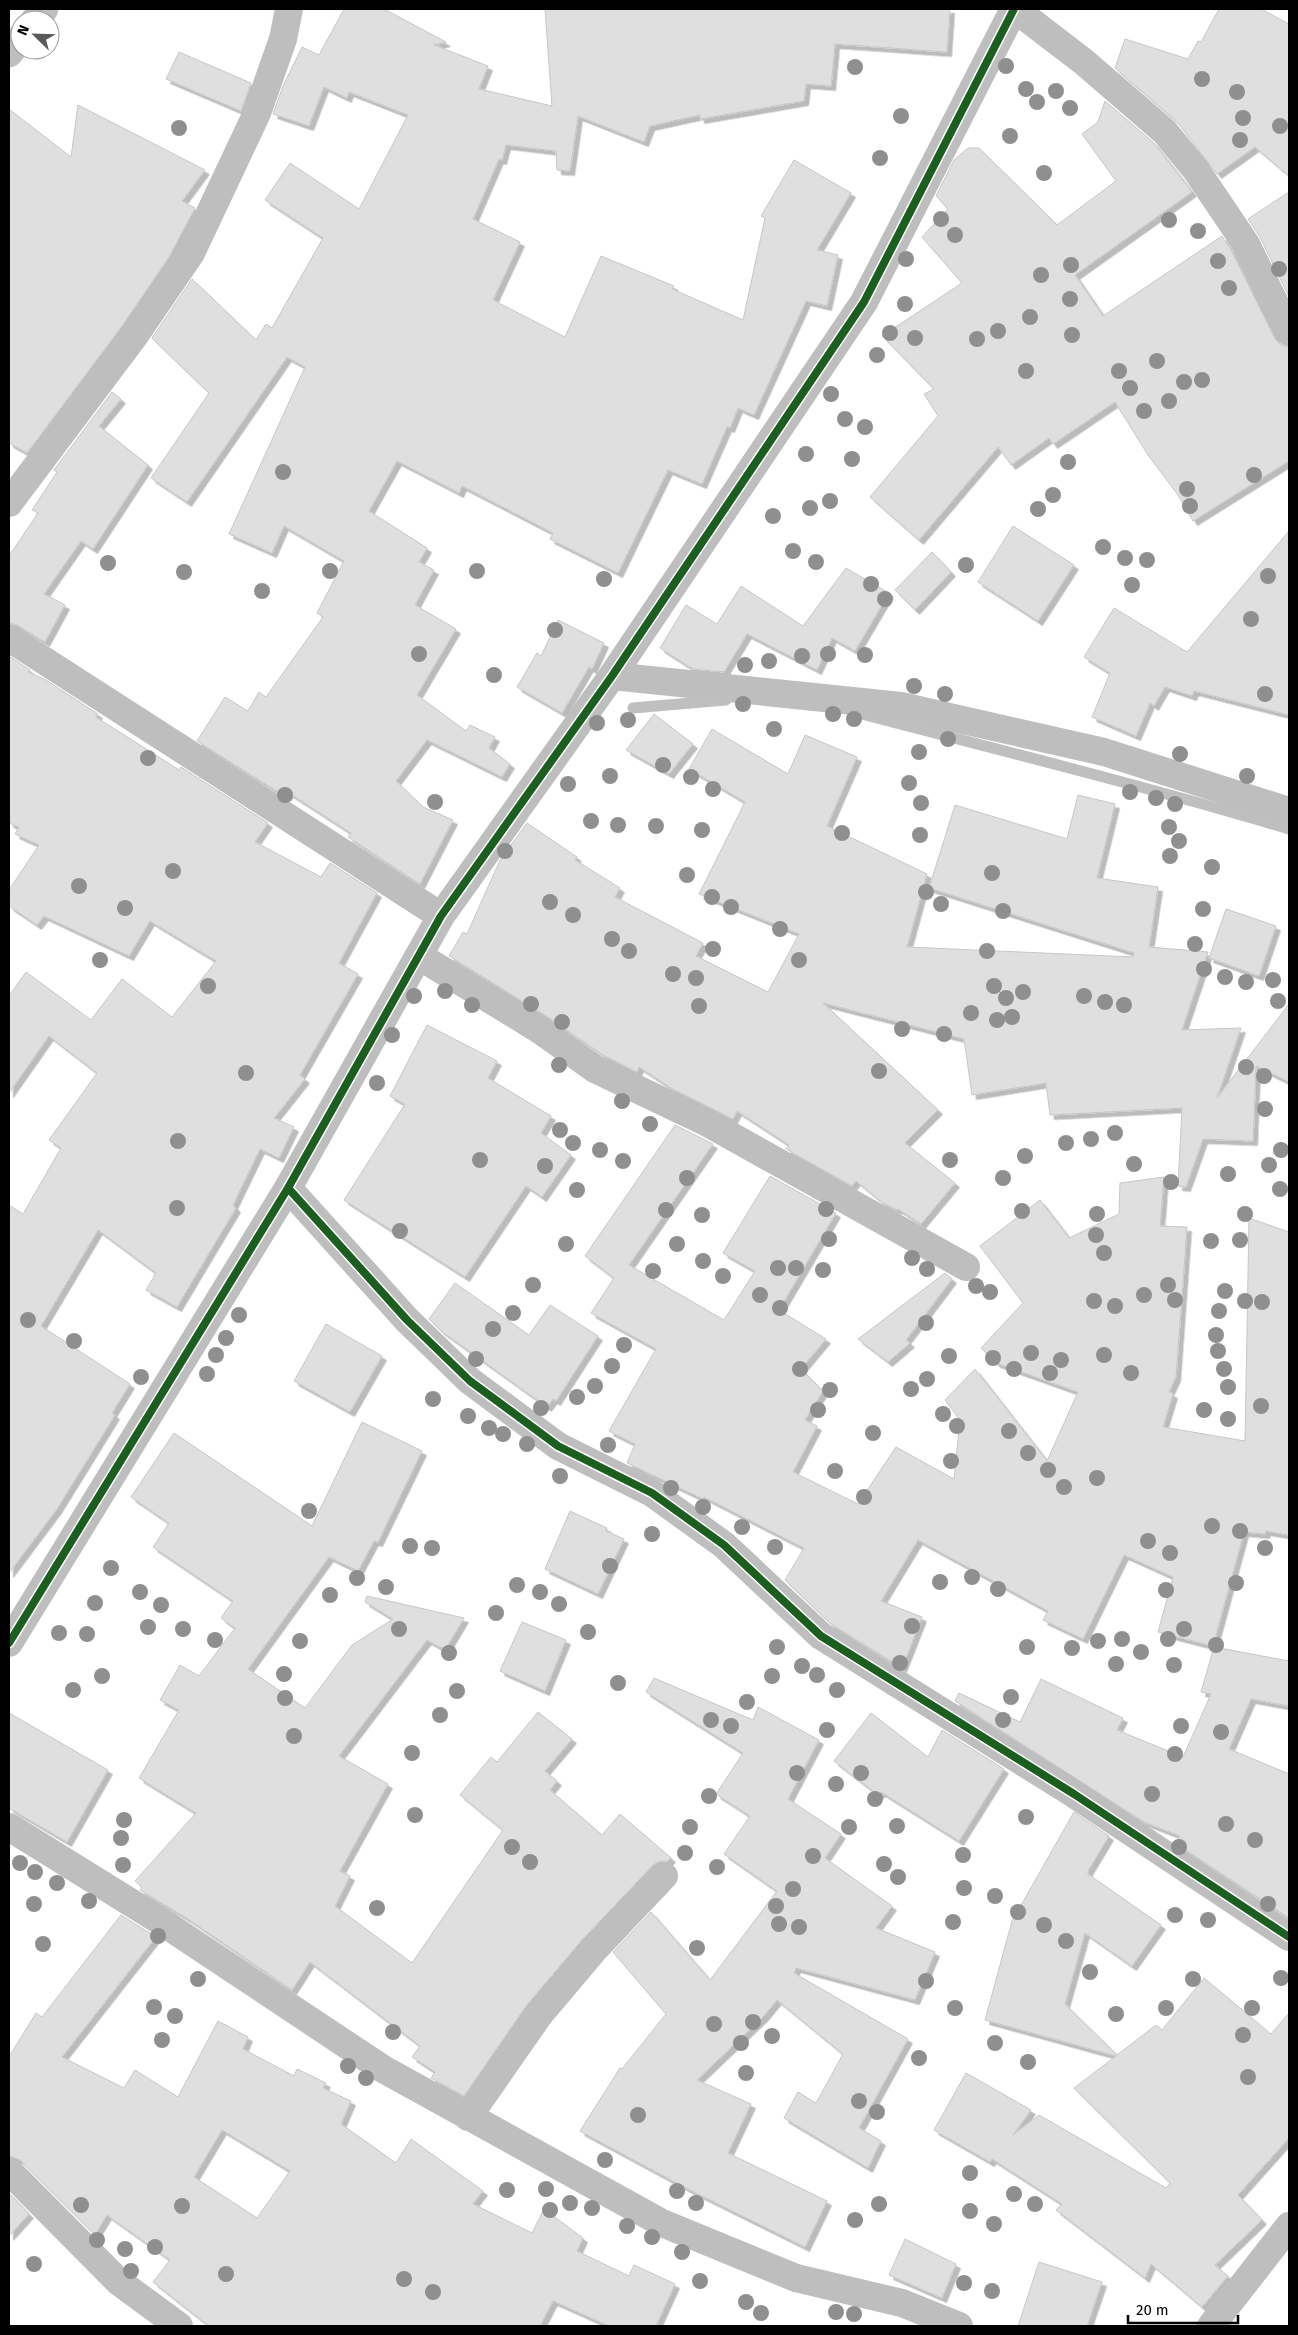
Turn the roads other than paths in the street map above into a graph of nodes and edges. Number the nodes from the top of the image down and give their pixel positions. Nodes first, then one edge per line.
1 (289, 9) edge
2 (1014, 9) edge
3 (1289, 332) edge
4 (9, 503) edge
5 (9, 638) edge
6 (612, 676) junction
7 (1289, 811) edge
8 (441, 916) junction
9 (419, 956) junction
10 (288, 1188) junction
11 (966, 1267) dead end
12 (9, 1643) edge
13 (9, 1827) edge
14 (664, 1876) dead end
15 (1289, 1937) edge
16 (468, 2118) junction
17 (9, 2171) edge
18 (1289, 2226) edge
19 (179, 2326) edge
20 (959, 2326) edge
21 (1211, 2326) edge

1 - 4 street
2 - 3 street
2 - 6 street
5 - 8 street
6 - 7 street
6 - 8 street
8 - 9 street
9 - 10 street
9 - 11 street
10 - 12 street
10 - 15 street
13 - 16 street
14 - 16 street
16 - 20 street
17 - 19 street
18 - 21 street

